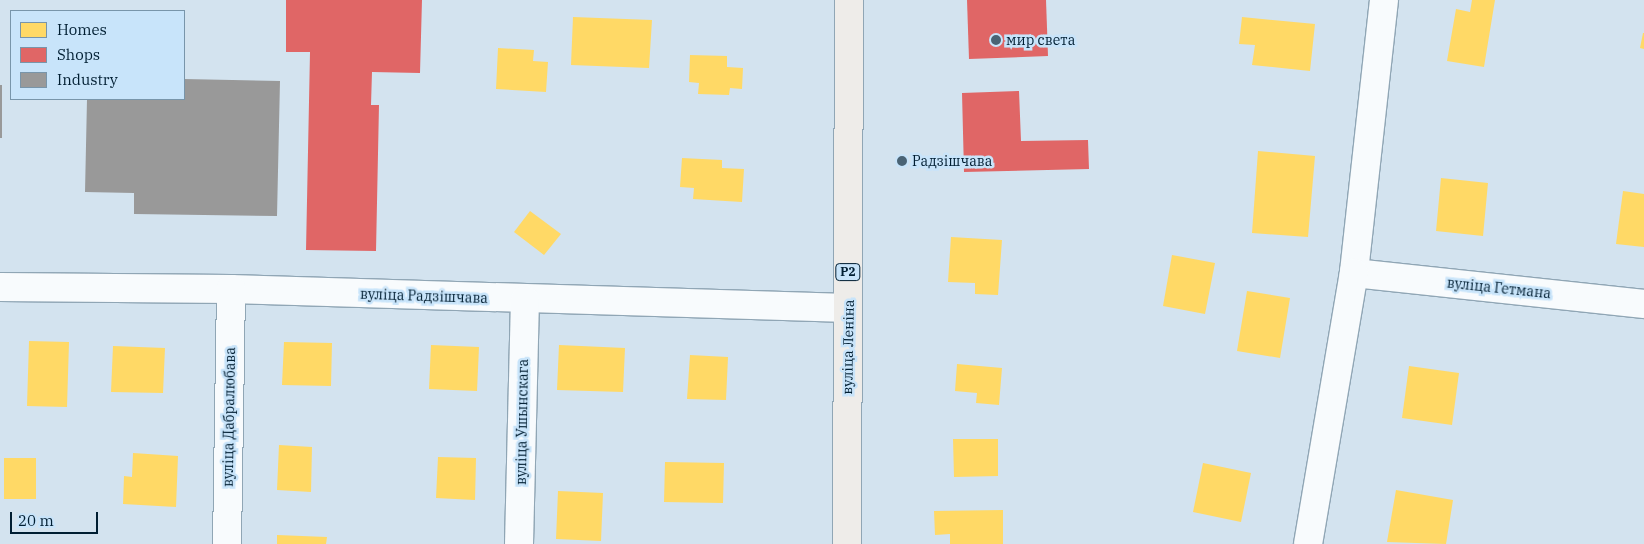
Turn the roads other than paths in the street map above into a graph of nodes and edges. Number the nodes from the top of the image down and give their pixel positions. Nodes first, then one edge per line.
1 (849, 0) edge
2 (1384, 0) edge
3 (1354, 273) junction
4 (0, 287) edge
5 (231, 289) junction
6 (525, 300) junction
7 (1644, 304) edge
8 (848, 308) junction
9 (227, 544) edge
10 (519, 544) edge
11 (847, 544) edge
12 (1308, 544) edge

1 - 8 main road, вуліца Леніна / Р2
2 - 3 street
3 - 7 street, вуліца Гетмана
3 - 12 street
4 - 5 street, вуліца Радзішчава
5 - 6 street, вуліца Радзішчава
5 - 9 street, вуліца Дабралюбава
6 - 8 street, вуліца Радзішчава
6 - 10 street, вуліца Ушынскага
8 - 11 main road, вуліца Леніна / Р2

